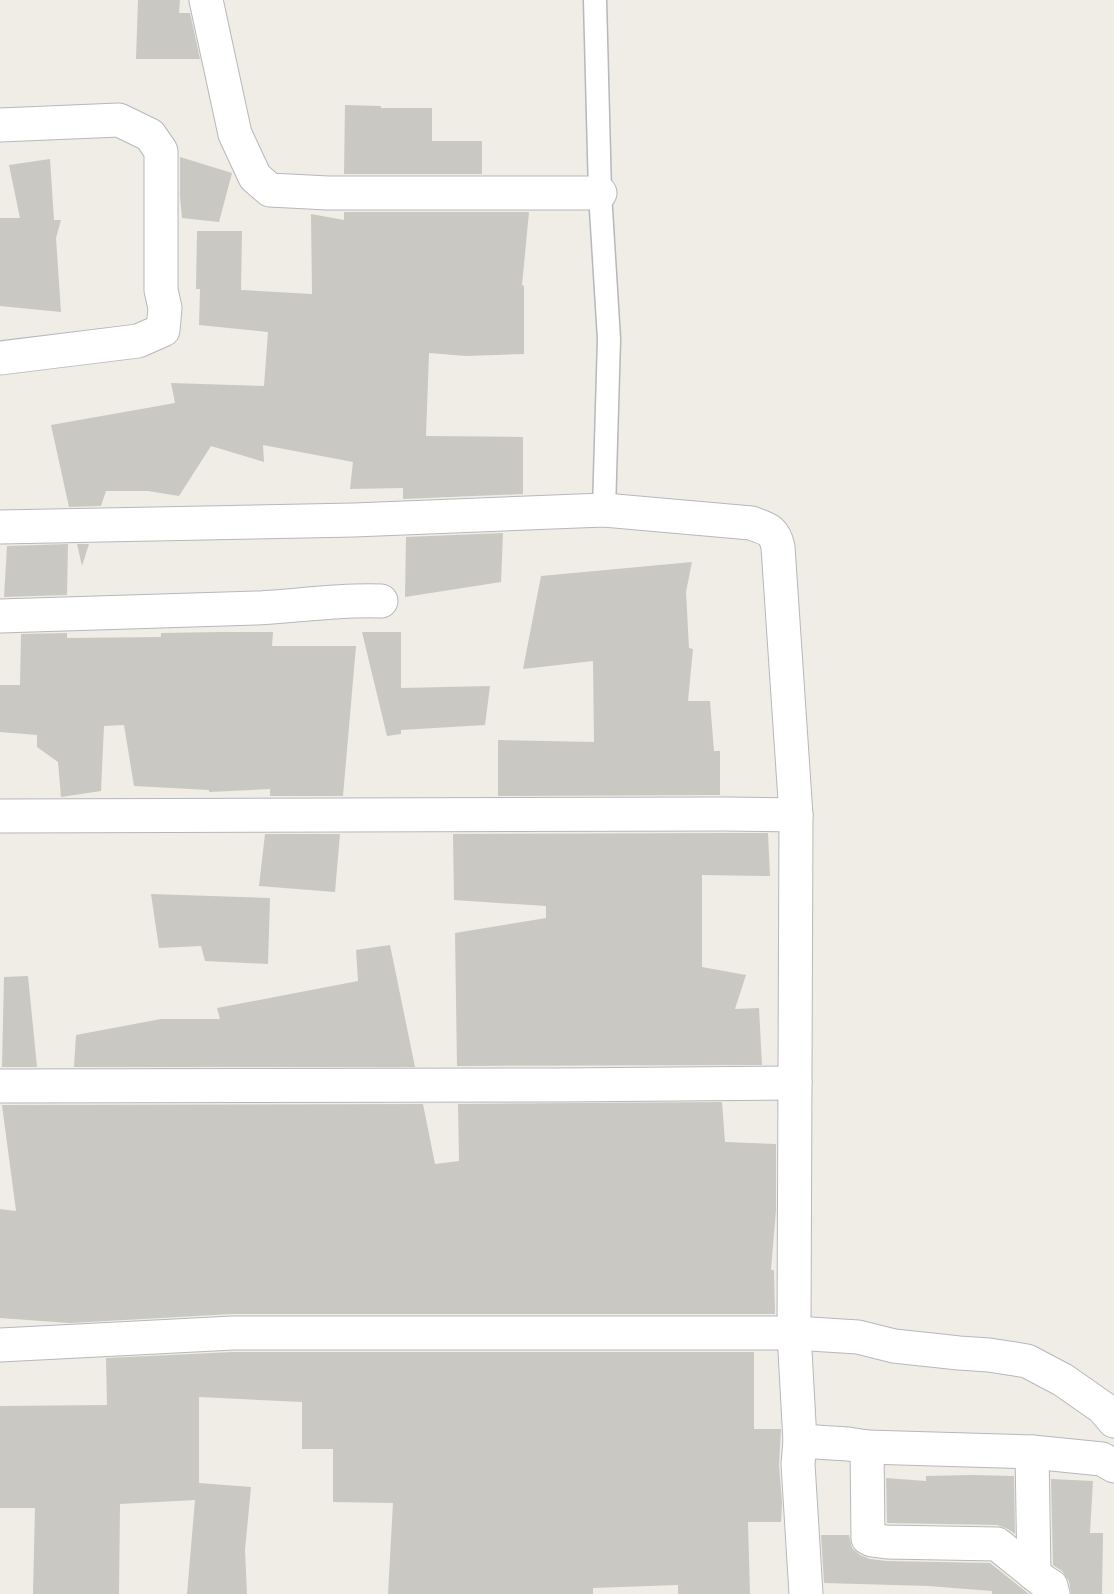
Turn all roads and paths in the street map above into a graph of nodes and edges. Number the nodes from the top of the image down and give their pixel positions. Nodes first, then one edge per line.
1 (206, 0) edge
2 (595, 0) edge
3 (0, 124) edge
4 (600, 193) junction
5 (0, 358) edge
6 (604, 510) junction
7 (0, 526) edge
8 (381, 601) dead end
9 (0, 616) edge
10 (796, 815) junction
11 (0, 816) edge
12 (795, 1083) junction
13 (0, 1086) edge
14 (794, 1332) junction
15 (0, 1345) edge
16 (1114, 1421) edge
17 (800, 1441) junction
18 (867, 1447) junction
19 (1032, 1452) junction
20 (1114, 1466) edge
21 (1044, 1584) edge
22 (806, 1594) edge

1 - 4 street
2 - 4 lane
3 - 5 street
4 - 6 lane
6 - 7 street
6 - 10 street
8 - 9 street
10 - 11 street
10 - 12 street
12 - 13 street
12 - 14 street
14 - 15 street
14 - 16 street
14 - 17 street
17 - 18 street
17 - 22 street
18 - 19 street
18 - 21 street
19 - 20 street
19 - 21 street

